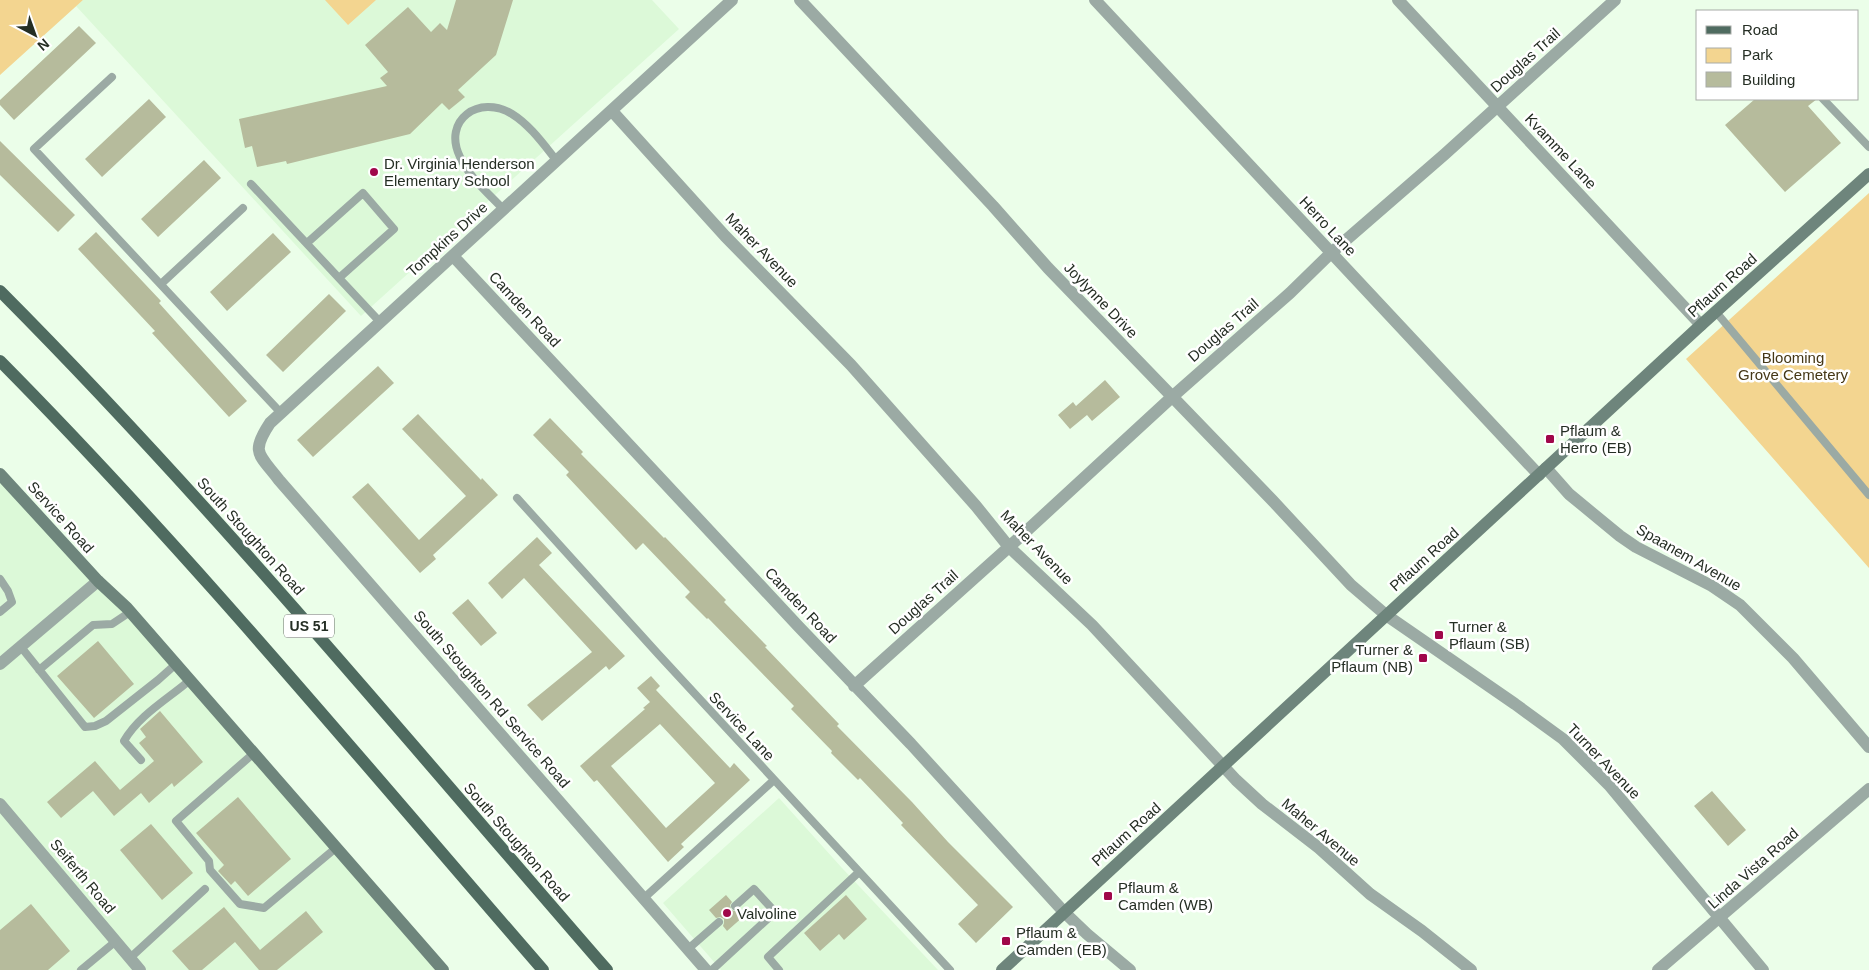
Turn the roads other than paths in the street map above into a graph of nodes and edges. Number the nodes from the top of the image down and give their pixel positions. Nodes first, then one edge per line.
1 (732, 0) edge
2 (800, 0) edge
3 (1095, 0) edge
4 (1398, 0) edge
5 (1615, 0) edge
6 (112, 77) dead end
7 (1824, 100) edge
8 (1497, 106) junction
9 (612, 111) junction
10 (1869, 148) edge
11 (557, 161) junction
12 (1869, 174) edge
13 (251, 184) dead end
14 (243, 208) dead end
15 (504, 210) junction
16 (307, 243) junction
17 (1331, 253) junction
18 (454, 256) junction
19 (339, 278) junction
20 (161, 284) junction
21 (0, 291) edge
22 (1716, 312) junction
23 (380, 322) junction
24 (1701, 325) junction
25 (0, 361) edge
26 (1172, 397) junction
27 (281, 413) junction
28 (258, 447) joint
29 (1543, 471) junction
30 (0, 474) edge
31 (1869, 495) edge
32 (517, 498) dead end
33 (1010, 547) junction
34 (0, 579) edge
35 (98, 581) junction
36 (0, 612) edge
37 (130, 612) junction
38 (1386, 615) junction
39 (20, 647) junction
40 (0, 664) edge
41 (176, 664) junction
42 (39, 670) junction
43 (190, 680) junction
44 (854, 686) junction
45 (1869, 747) edge
46 (254, 753) junction
47 (141, 760) dead end
48 (1224, 766) junction
49 (774, 780) junction
50 (1869, 789) edge
51 (0, 804) edge
52 (337, 847) junction
53 (859, 872) junction
54 (205, 889) dead end
55 (644, 898) junction
56 (735, 906) dead end
57 (1064, 912) junction
58 (1719, 919) junction
59 (719, 922) dead end
60 (116, 941) junction
61 (688, 950) junction
62 (130, 958) junction
63 (439, 969) edge
64 (81, 970) edge
65 (140, 970) edge
66 (543, 970) edge
67 (607, 970) edge
68 (706, 970) edge
69 (712, 970) edge
70 (779, 970) edge
71 (950, 970) edge
72 (1002, 970) edge
73 (1130, 970) edge
74 (1471, 970) edge
75 (1658, 970) edge
76 (1763, 970) edge

1 - 9 street, Tompkins Drive
2 - 26 street, Joylynne Drive
3 - 17 street, Herro Lane
4 - 8 street, Kvamme Lane
5 - 8 street, Douglas Trail
6 - 20 lane
7 - 10 lane
8 - 17 street, Douglas Trail
8 - 24 street, Kvamme Lane
9 - 11 street, Tompkins Drive
9 - 33 street, Maher Avenue
11 - 15 street, Tompkins Drive
11 - 15 lane
12 - 22 street, Pflaum Road
13 - 16 lane
14 - 20 lane
15 - 18 street, Tompkins Drive
16 - 19 lane
16 - 19 lane
17 - 26 street, Douglas Trail
17 - 29 street, Herro Lane
18 - 23 street, Tompkins Drive
18 - 44 street, Camden Road
19 - 23 lane
20 - 27 lane
21 - 67 main road, South Stoughton Road / US 51
22 - 24 street, Pflaum Road
22 - 31 lane
23 - 27 street, Tompkins Drive
24 - 29 street, Pflaum Road
25 - 66 main road, US 51
26 - 33 street, Douglas Trail
26 - 38 street, Joylynne Drive
27 - 28 street, Tompkins Drive
28 - 55 street, South Stoughton Rd Service Road
29 - 38 street, Pflaum Road
29 - 45 street, Spaanem Avenue
30 - 35 street, Service Road
32 - 49 lane, Service Lane
33 - 44 street, Douglas Trail
33 - 48 street, Maher Avenue
34 - 36 lane
35 - 37 street
35 - 39 street
37 - 41 street
37 - 42 lane
38 - 48 street, Pflaum Road
38 - 58 street, Turner Avenue
39 - 40 street
39 - 42 lane
41 - 42 lane
41 - 43 street
43 - 46 street
43 - 47 lane
44 - 57 street, Camden Road
46 - 52 street
46 - 52 lane
48 - 57 street, Pflaum Road
48 - 74 street, Maher Avenue
49 - 53 lane, Service Lane
49 - 55 lane
50 - 58 street, Linda Vista Road
51 - 60 street, Seiferth Road
52 - 63 street
53 - 70 lane
53 - 71 lane, Service Lane
54 - 62 lane
55 - 61 street, South Stoughton Rd Service Road
56 - 69 lane
57 - 72 street, Pflaum Road
57 - 73 street, Camden Road
58 - 75 street, Linda Vista Road
58 - 76 street, Turner Avenue
59 - 61 lane
60 - 62 street, Seiferth Road
60 - 64 lane
61 - 68 street, South Stoughton Rd Service Road
62 - 65 street, Seiferth Road

